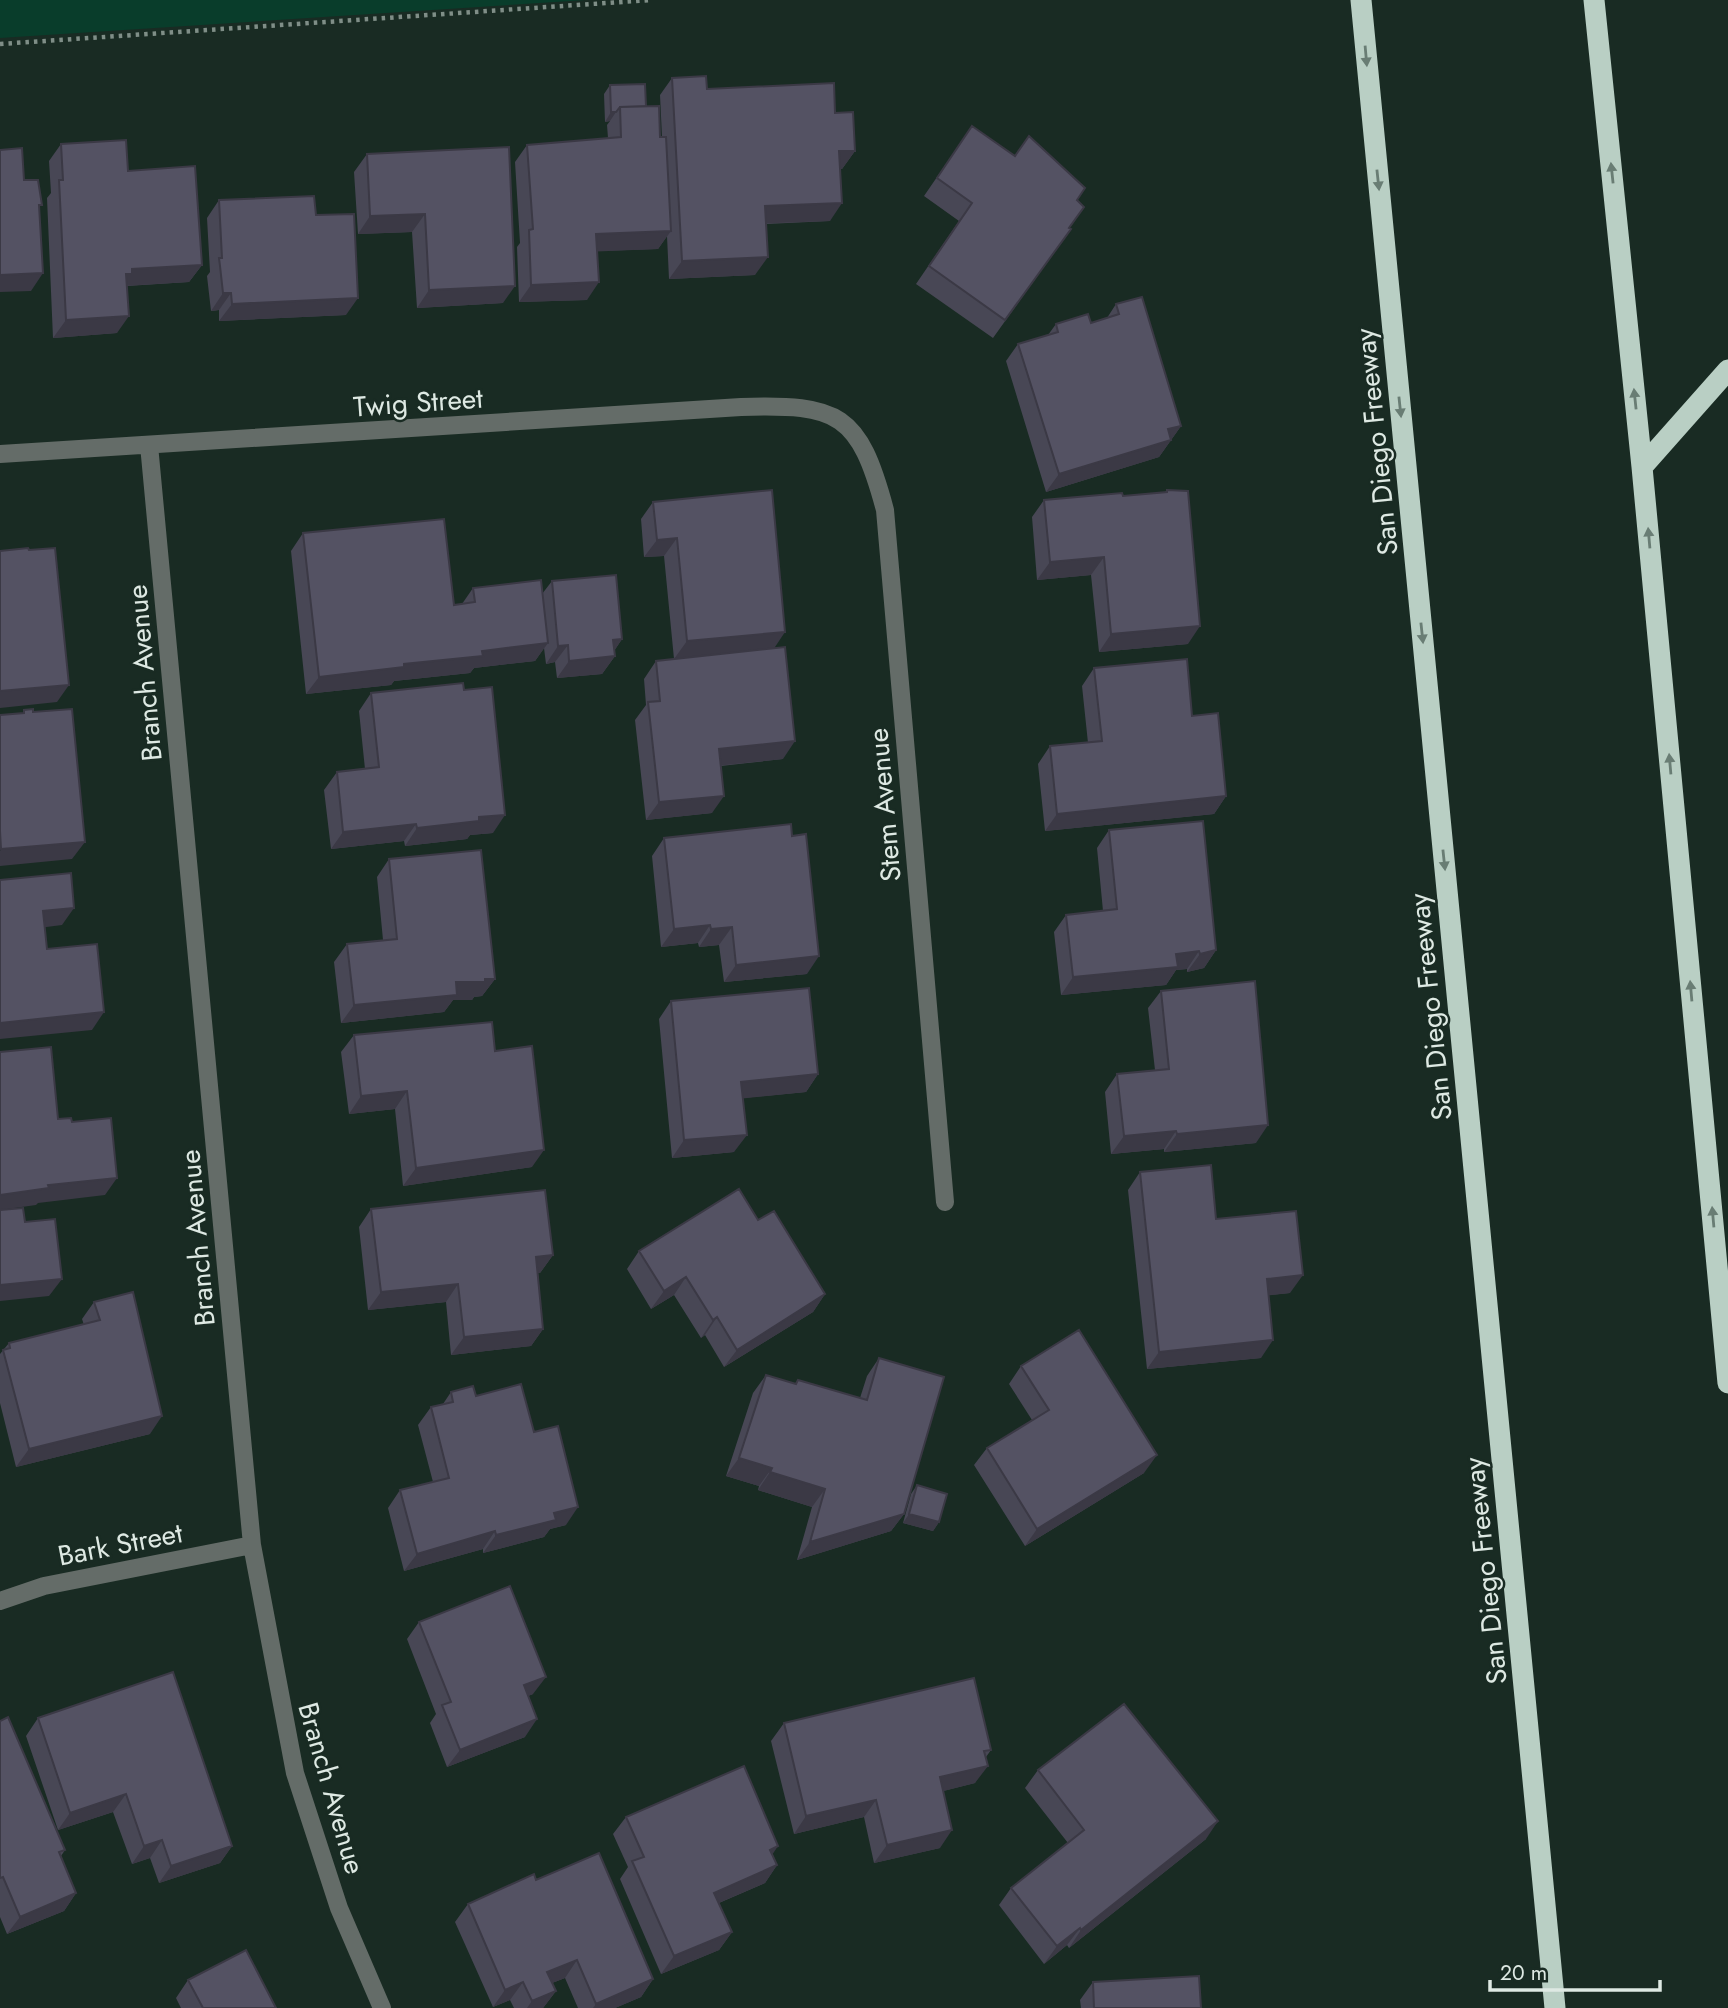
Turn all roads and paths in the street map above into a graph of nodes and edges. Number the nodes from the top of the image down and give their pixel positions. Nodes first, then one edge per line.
1 (651, 0) edge
2 (1361, 0) edge
3 (1594, 0) edge
4 (0, 44) edge
5 (1728, 370) edge
6 (837, 418) joint
7 (149, 445) junction
8 (0, 454) edge
9 (1642, 467) junction
10 (945, 1202) dead end
11 (1728, 1383) edge
12 (252, 1545) junction
13 (0, 1601) edge
14 (382, 2008) edge
15 (1555, 2008) edge

1 - 4 path
2 -> 15 highway, San Diego Freeway
9 -> 3 highway
5 - 9 highway
6 - 7 street, Twig Street
6 - 10 street, Stem Avenue
7 - 8 street, Twig Street
7 - 12 street, Branch Avenue
11 -> 9 highway
12 - 13 street, Bark Street
12 - 14 street, Branch Avenue

